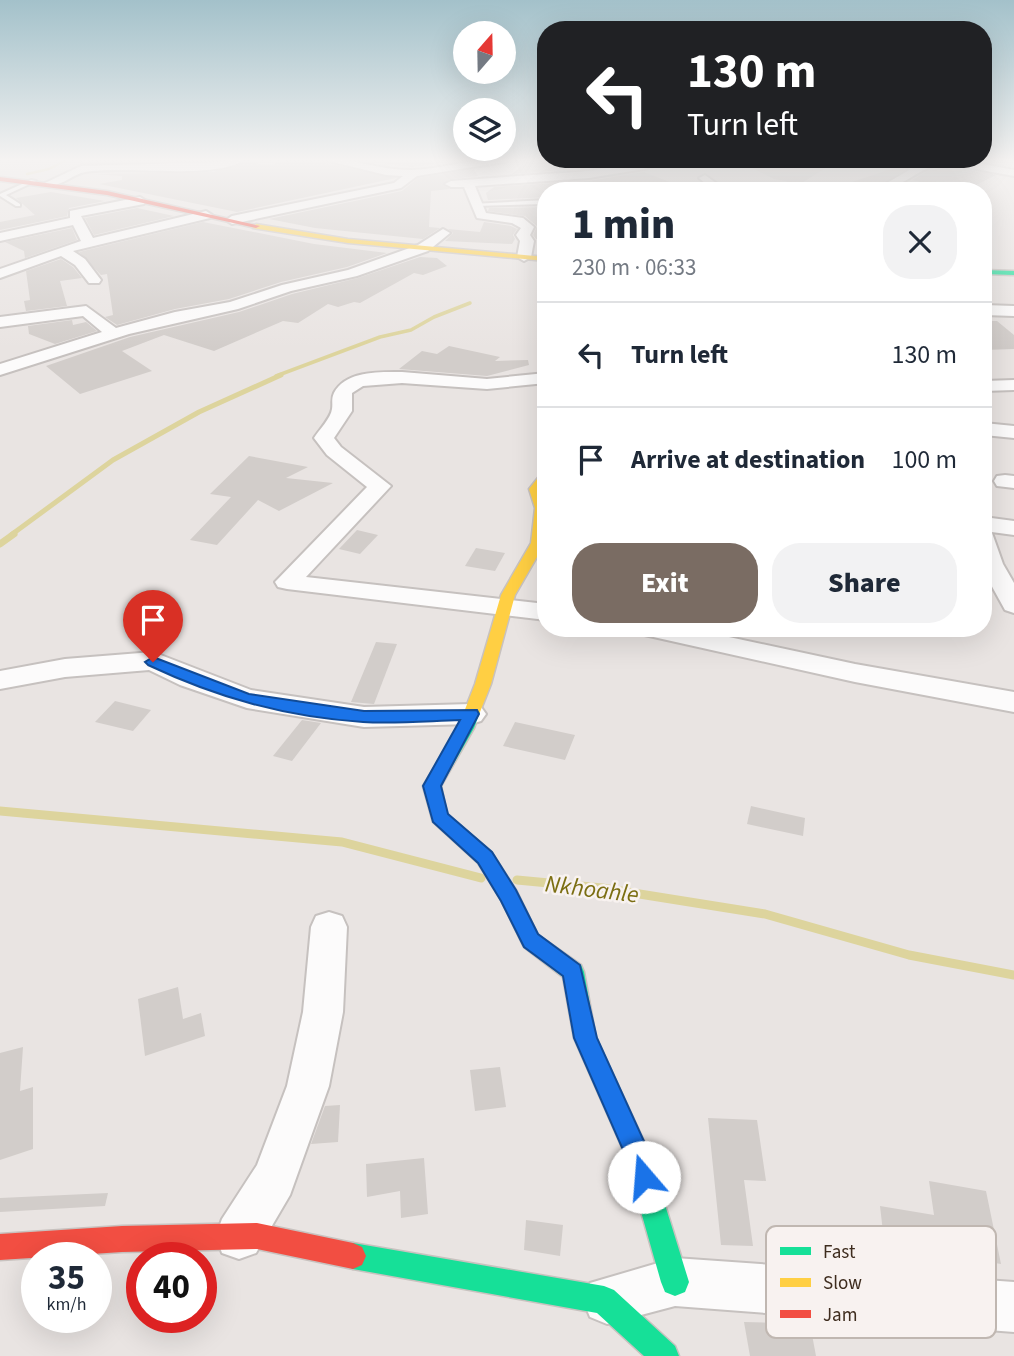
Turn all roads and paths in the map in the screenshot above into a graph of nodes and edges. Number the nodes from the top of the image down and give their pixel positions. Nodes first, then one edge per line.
1 (66, 222) edge
2 (77, 222) edge
3 (177, 222) edge
4 (243, 222) edge
5 (523, 222) edge
6 (443, 233) dead end
7 (0, 237) edge
8 (89, 244) junction
9 (537, 245) edge
10 (423, 248) junction
11 (526, 249) junction
12 (63, 251) junction
13 (537, 254) edge
14 (992, 272) edge
15 (1014, 273) edge
16 (0, 274) edge
17 (94, 279) dead end
18 (992, 310) edge
19 (1014, 311) edge
20 (0, 322) edge
21 (114, 334) junction
22 (0, 370) edge
23 (537, 379) edge
24 (1014, 385) edge
25 (992, 386) edge
26 (992, 430) edge
27 (1014, 432) edge
28 (992, 525) edge
29 (1014, 528) edge
30 (537, 545) edge
31 (992, 566) edge
32 (1014, 605) edge
33 (505, 608) junction
34 (537, 611) edge
35 (690, 637) edge
36 (0, 680) edge
37 (1014, 702) edge
38 (471, 714) junction
39 (329, 927) dead end
40 (239, 1236) junction
41 (0, 1247) edge
42 (675, 1282) junction
43 (766, 1289) edge
44 (604, 1300) junction
45 (996, 1306) edge
46 (1014, 1307) edge
47 (665, 1356) edge

1 - 7 street
2 - 8 street
3 - 8 street
4 - 10 street
5 - 11 street
6 - 10 street
8 - 12 street
9 - 11 street
10 - 11 street
10 - 21 street
11 - 13 street
12 - 16 street
12 - 17 street
14 - 15 street
18 - 19 street
20 - 21 street
21 - 22 street
23 - 33 street
24 - 25 street
26 - 27 street
28 - 29 street
30 - 33 street
31 - 32 street
33 - 34 street
33 - 38 street
35 - 37 street
36 - 38 street
38 - 42 street
39 - 40 street
40 - 41 street
40 - 44 street
42 - 43 street
42 - 44 street
44 - 47 street
45 - 46 street

